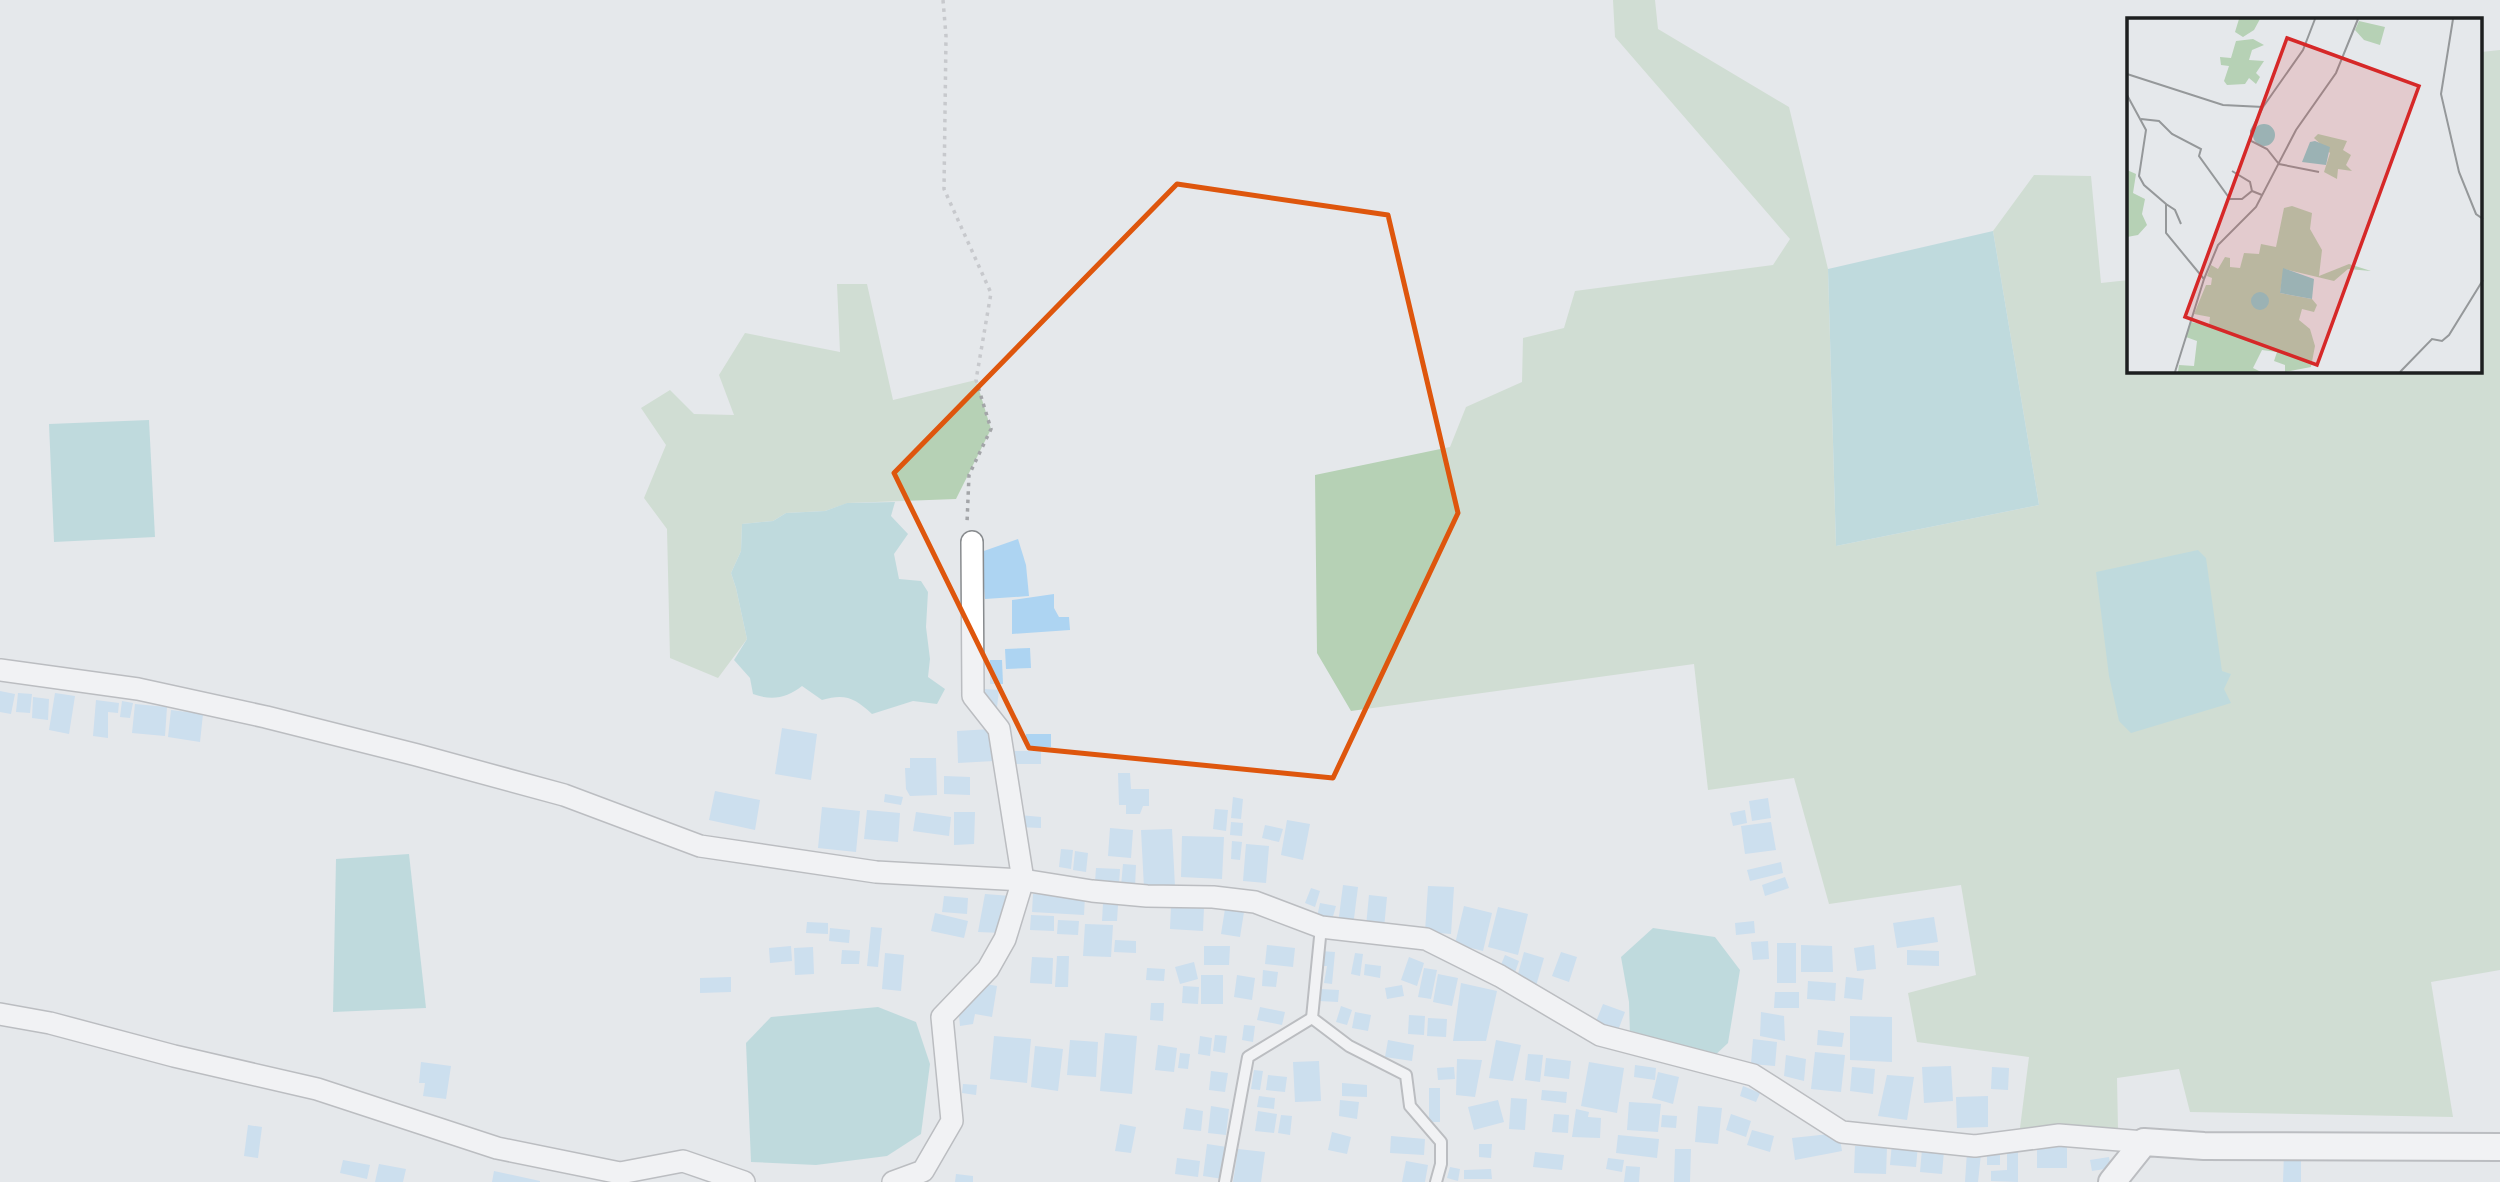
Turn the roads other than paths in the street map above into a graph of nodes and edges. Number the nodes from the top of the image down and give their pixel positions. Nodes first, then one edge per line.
1 (972, 542) road end
2 (0, 670) edge
3 (1023, 880) junction
4 (1321, 927) junction
5 (0, 1014) edge
6 (1312, 1018) junction
7 (2144, 1142) junction
8 (2500, 1147) edge
9 (620, 1178) edge
10 (744, 1182) edge
11 (893, 1182) edge
12 (1226, 1182) edge
13 (1436, 1182) edge
14 (2112, 1182) edge

1 - 3 street
2 - 3 street
3 - 4 street
3 - 11 street
4 - 6 lane
4 - 7 street
5 - 9 street
6 - 12 lane
6 - 13 lane
7 - 8 street
7 - 14 street
9 - 10 street

